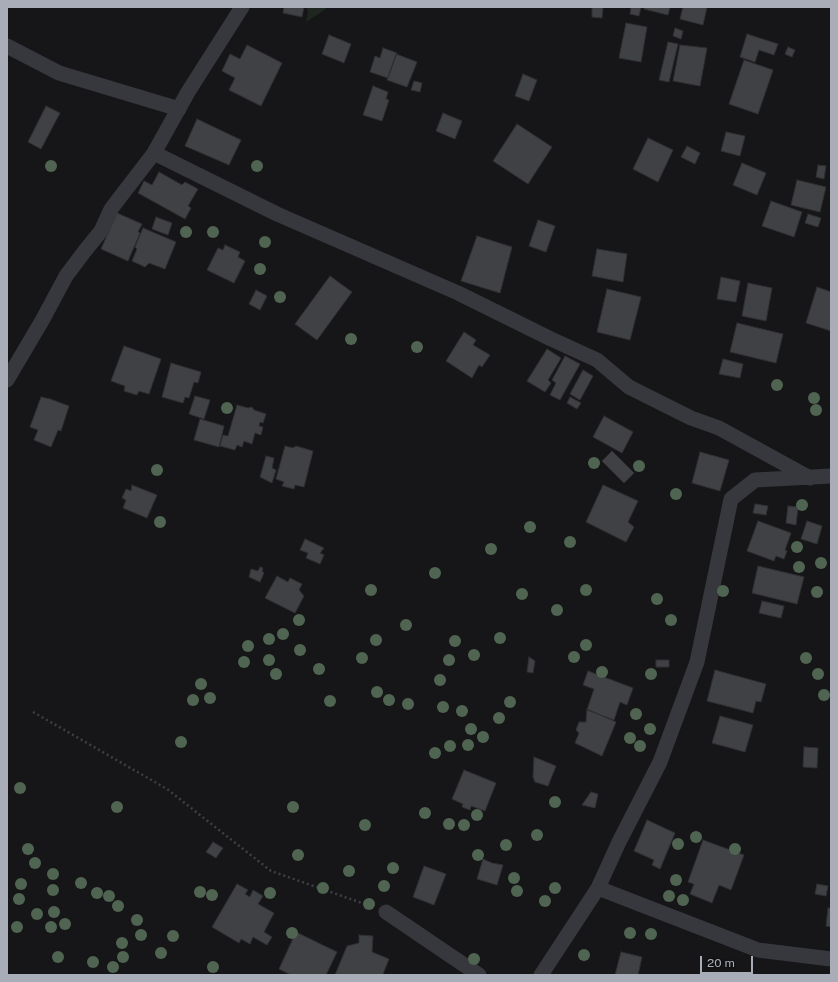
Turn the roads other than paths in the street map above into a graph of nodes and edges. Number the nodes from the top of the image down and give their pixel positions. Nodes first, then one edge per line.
1 (242, 7) edge
2 (7, 46) edge
3 (179, 109) junction
4 (154, 153) junction
5 (7, 380) edge
6 (831, 476) edge
7 (810, 478) junction
8 (598, 888) junction
9 (386, 912) road end
10 (831, 959) edge
11 (479, 975) edge
12 (541, 975) edge

1 - 3 street
2 - 3 street
3 - 4 street
4 - 5 street
4 - 7 street
6 - 7 street
7 - 8 street
8 - 10 street
8 - 12 street
9 - 11 street

